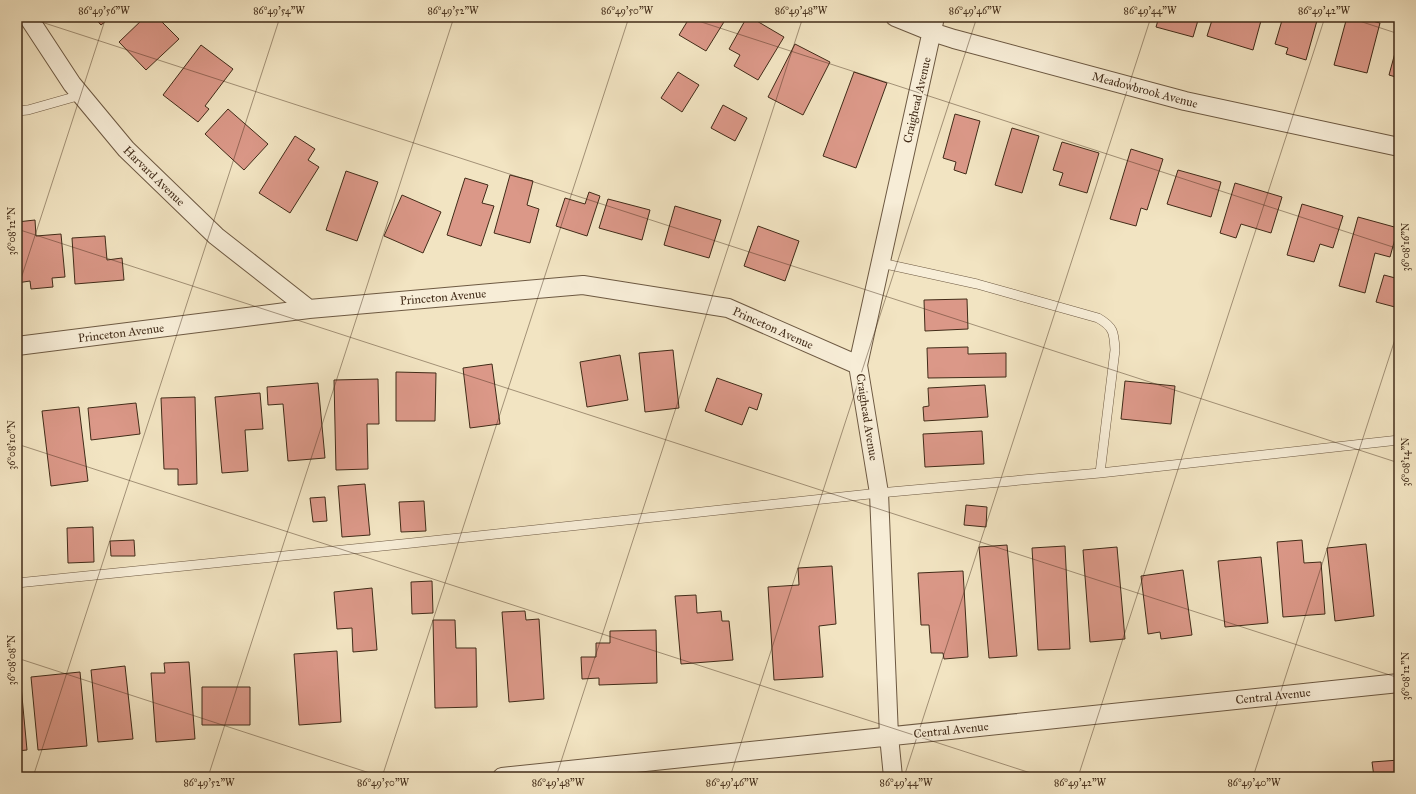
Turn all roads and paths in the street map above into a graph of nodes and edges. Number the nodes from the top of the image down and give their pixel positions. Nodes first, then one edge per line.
1 (28, 17) edge
2 (895, 17) edge
3 (934, 24) edge
4 (81, 95) junction
5 (17, 111) edge
6 (1399, 147) edge
7 (881, 263) junction
8 (309, 309) junction
9 (17, 346) edge
10 (858, 365) junction
11 (1399, 440) edge
12 (1100, 473) junction
13 (879, 493) junction
14 (17, 583) edge
15 (1399, 683) edge
16 (889, 736) junction
17 (502, 777) edge
18 (893, 777) edge

1 - 4 street, Harvard Avenue
2 - 3 street, Meadowbrook Avenue
3 - 6 street, Meadowbrook Avenue
3 - 7 street, Craighead Avenue
4 - 5 lane
4 - 8 street, Harvard Avenue
7 - 10 street, Craighead Avenue
7 - 12 lane
8 - 9 street, Princeton Avenue
8 - 10 street, Princeton Avenue
10 - 13 street, Craighead Avenue
11 - 12 lane
12 - 13 lane
13 - 14 lane
13 - 16 street, Craighead Avenue
15 - 16 street, Central Avenue
16 - 17 street, Central Avenue
16 - 18 street, Craighead Avenue

